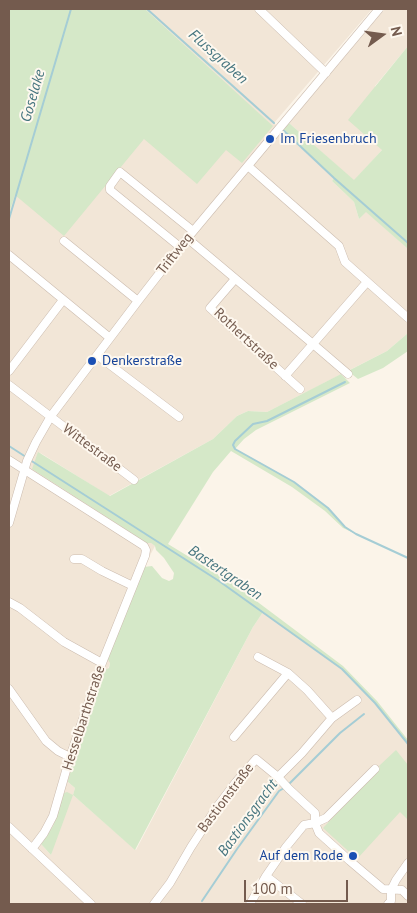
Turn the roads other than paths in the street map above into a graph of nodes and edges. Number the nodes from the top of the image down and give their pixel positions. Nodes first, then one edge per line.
1 (258, 9) edge
2 (379, 9) edge
3 (326, 72) junction
4 (248, 166) junction
5 (193, 231) junction
6 (187, 238) junction
7 (64, 241) dead end
8 (180, 247) junction
9 (9, 255) edge
10 (235, 279) junction
11 (367, 282) junction
12 (63, 300) junction
13 (138, 301) junction
14 (408, 318) edge
15 (110, 338) junction
16 (313, 344) junction
17 (97, 355) junction
18 (9, 371) edge
19 (348, 374) dead end
20 (285, 376) junction
21 (9, 385) edge
22 (300, 389) dead end
23 (51, 416) junction
24 (178, 417) dead end
25 (9, 460) edge
26 (24, 471) junction
27 (134, 480) dead end
28 (9, 523) edge
29 (74, 558) dead end
30 (133, 586) junction
31 (9, 602) edge
32 (258, 657) dead end
33 (102, 663) junction
34 (288, 673) junction
35 (9, 689) edge
36 (357, 700) dead end
37 (332, 718) junction
38 (234, 738) dead end
39 (70, 757) junction
40 (376, 769) dead end
41 (278, 777) junction
42 (315, 823) junction
43 (9, 827) edge
44 (32, 849) junction
45 (408, 863) edge
46 (266, 876) junction
47 (391, 890) junction
48 (408, 896) edge
49 (91, 904) edge
50 (154, 904) edge
51 (250, 904) edge
52 (302, 904) edge
53 (388, 904) edge

1 - 3 street
2 - 3 street, Triftweg
3 - 4 street, Triftweg
4 - 5 street, Triftweg
4 - 11 street
5 - 6 street, Triftweg
5 - 8 street
6 - 8 street, Triftweg
6 - 10 street
7 - 13 street
8 - 13 street, Triftweg
9 - 12 street
10 - 16 street
10 - 20 street, Rothertstraße
11 - 14 street
11 - 16 street, Rothertstraße
12 - 15 street
12 - 18 street
13 - 15 street, Triftweg
15 - 17 street, Triftweg
16 - 19 street
16 - 20 street, Rothertstraße
17 - 23 street, Triftweg
17 - 24 street
20 - 22 street, Rothertstraße
21 - 23 street, Wittestraße
23 - 26 street, Triftweg
23 - 27 street, Wittestraße
25 - 26 street
26 - 28 street, Triftweg
26 - 30 street, Hesselbarthstraße
29 - 30 street
30 - 33 street, Hesselbarthstraße
31 - 33 street
32 - 34 street
33 - 39 street, Hesselbarthstraße
34 - 37 street
34 - 38 street
35 - 39 street
36 - 37 street
37 - 41 street
39 - 44 street, Hesselbarthstraße
40 - 42 street
41 - 42 street
41 - 50 street, Bastionstraße
42 - 46 street
42 - 47 street
43 - 44 street
44 - 49 street
45 - 47 street
46 - 51 street
46 - 52 street
47 - 48 street
47 - 53 street

